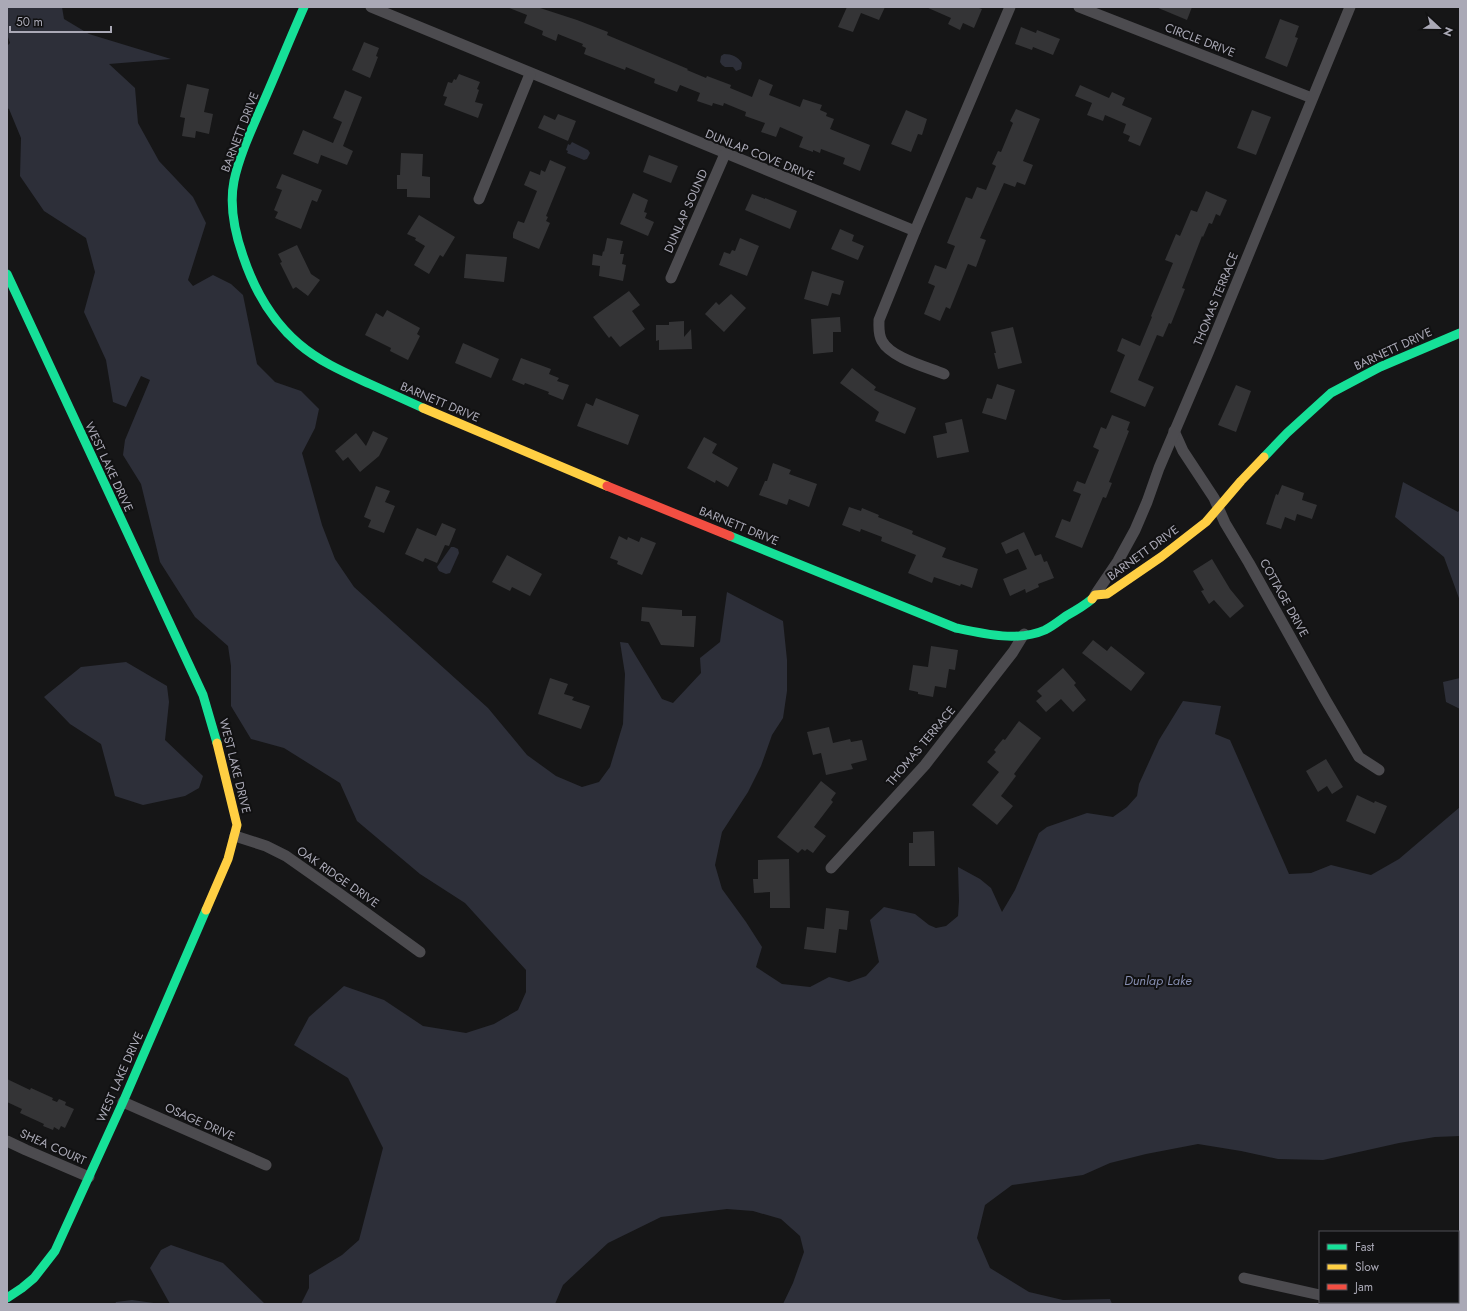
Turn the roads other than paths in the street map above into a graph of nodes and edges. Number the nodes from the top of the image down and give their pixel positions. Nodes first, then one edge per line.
1 (304, 7) edge
2 (371, 7) edge
3 (1010, 7) edge
4 (1079, 7) edge
5 (1350, 7) edge
6 (530, 74) junction
7 (1312, 98) junction
8 (725, 154) junction
9 (479, 199) dead end
10 (915, 231) junction
11 (7, 274) edge
12 (671, 278) dead end
13 (1460, 332) edge
14 (944, 374) dead end
15 (1174, 431) junction
16 (1218, 508) junction
17 (1095, 595) junction
18 (1024, 634) junction
19 (1379, 770) dead end
20 (235, 836) junction
21 (831, 868) dead end
22 (420, 952) dead end
23 (122, 1102) junction
24 (7, 1141) edge
25 (266, 1165) dead end
26 (89, 1177) junction
27 (1244, 1278) dead end
28 (1319, 1295) edge
29 (7, 1298) edge

1 - 18 street, BARNETT DRIVE
2 - 6 street, DUNLAP COVE DRIVE
3 - 10 street
4 - 7 street, CIRCLE DRIVE
5 - 7 street, THOMAS TERRACE
6 - 8 street, DUNLAP COVE DRIVE
6 - 9 street
7 - 15 street, THOMAS TERRACE
8 - 10 street, DUNLAP COVE DRIVE
8 - 12 street, DUNLAP SOUND
10 - 14 street
11 - 20 street, WEST LAKE DRIVE
13 - 16 street, BARNETT DRIVE
15 - 16 street, COTTAGE DRIVE
15 - 17 street, THOMAS TERRACE
16 - 17 street, BARNETT DRIVE
16 - 19 street, COTTAGE DRIVE
17 - 18 street, BARNETT DRIVE
18 - 21 street, THOMAS TERRACE
20 - 22 street, OAK RIDGE DRIVE
20 - 23 street, WEST LAKE DRIVE
23 - 25 street, OSAGE DRIVE
23 - 26 street, WEST LAKE DRIVE
24 - 26 street, SHEA COURT
26 - 29 street, WEST LAKE DRIVE
27 - 28 street

